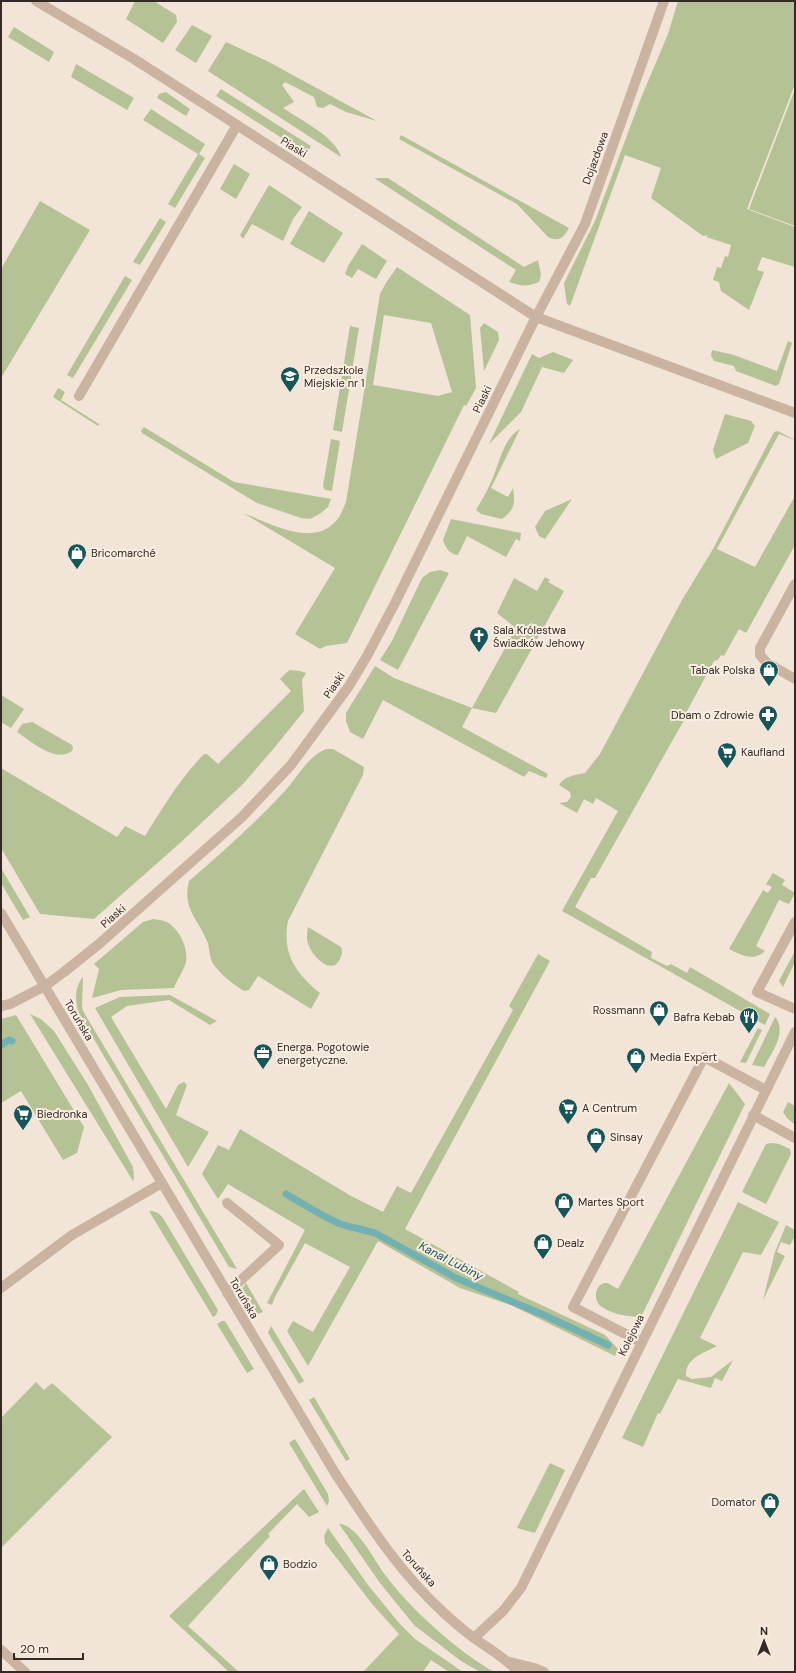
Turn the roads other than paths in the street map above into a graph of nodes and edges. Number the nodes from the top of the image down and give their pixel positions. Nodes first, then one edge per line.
1 (36, 1) edge
2 (664, 1) edge
3 (237, 124) junction
4 (536, 316) junction
5 (79, 396) dead end
6 (795, 413) edge
7 (795, 584) edge
8 (795, 679) edge
9 (1, 913) edge
10 (795, 922) edge
11 (45, 986) junction
12 (1, 1006) edge
13 (795, 1009) edge
14 (795, 1032) edge
15 (766, 1090) junction
16 (754, 1115) junction
17 (795, 1138) edge
18 (162, 1183) junction
19 (227, 1203) dead end
20 (1, 1288) edge
21 (227, 1293) junction
22 (641, 1342) junction
23 (474, 1638) junction
24 (1, 1650) edge
25 (508, 1662) junction
26 (25, 1672) edge
27 (518, 1672) edge
28 (544, 1672) edge

1 - 3 street, Piaski
2 - 4 street, Dojazdowa
3 - 4 street, Piaski
3 - 5 street
4 - 6 street, Piaski
4 - 11 street, Piaski
7 - 8 street
9 - 11 street, Toruńska
10 - 13 street
11 - 12 street, Piaski
11 - 18 street, Toruńska
14 - 15 street, Kolejowa
15 - 16 street, Kolejowa
15 - 22 street
16 - 17 street
16 - 22 street, Kolejowa
18 - 20 street
18 - 21 street, Toruńska
19 - 21 street
21 - 23 street, Toruńska
22 - 23 street, Kolejowa
23 - 25 street, Toruńska
24 - 26 street
25 - 27 street, Toruńska
25 - 28 street, Toruńska

